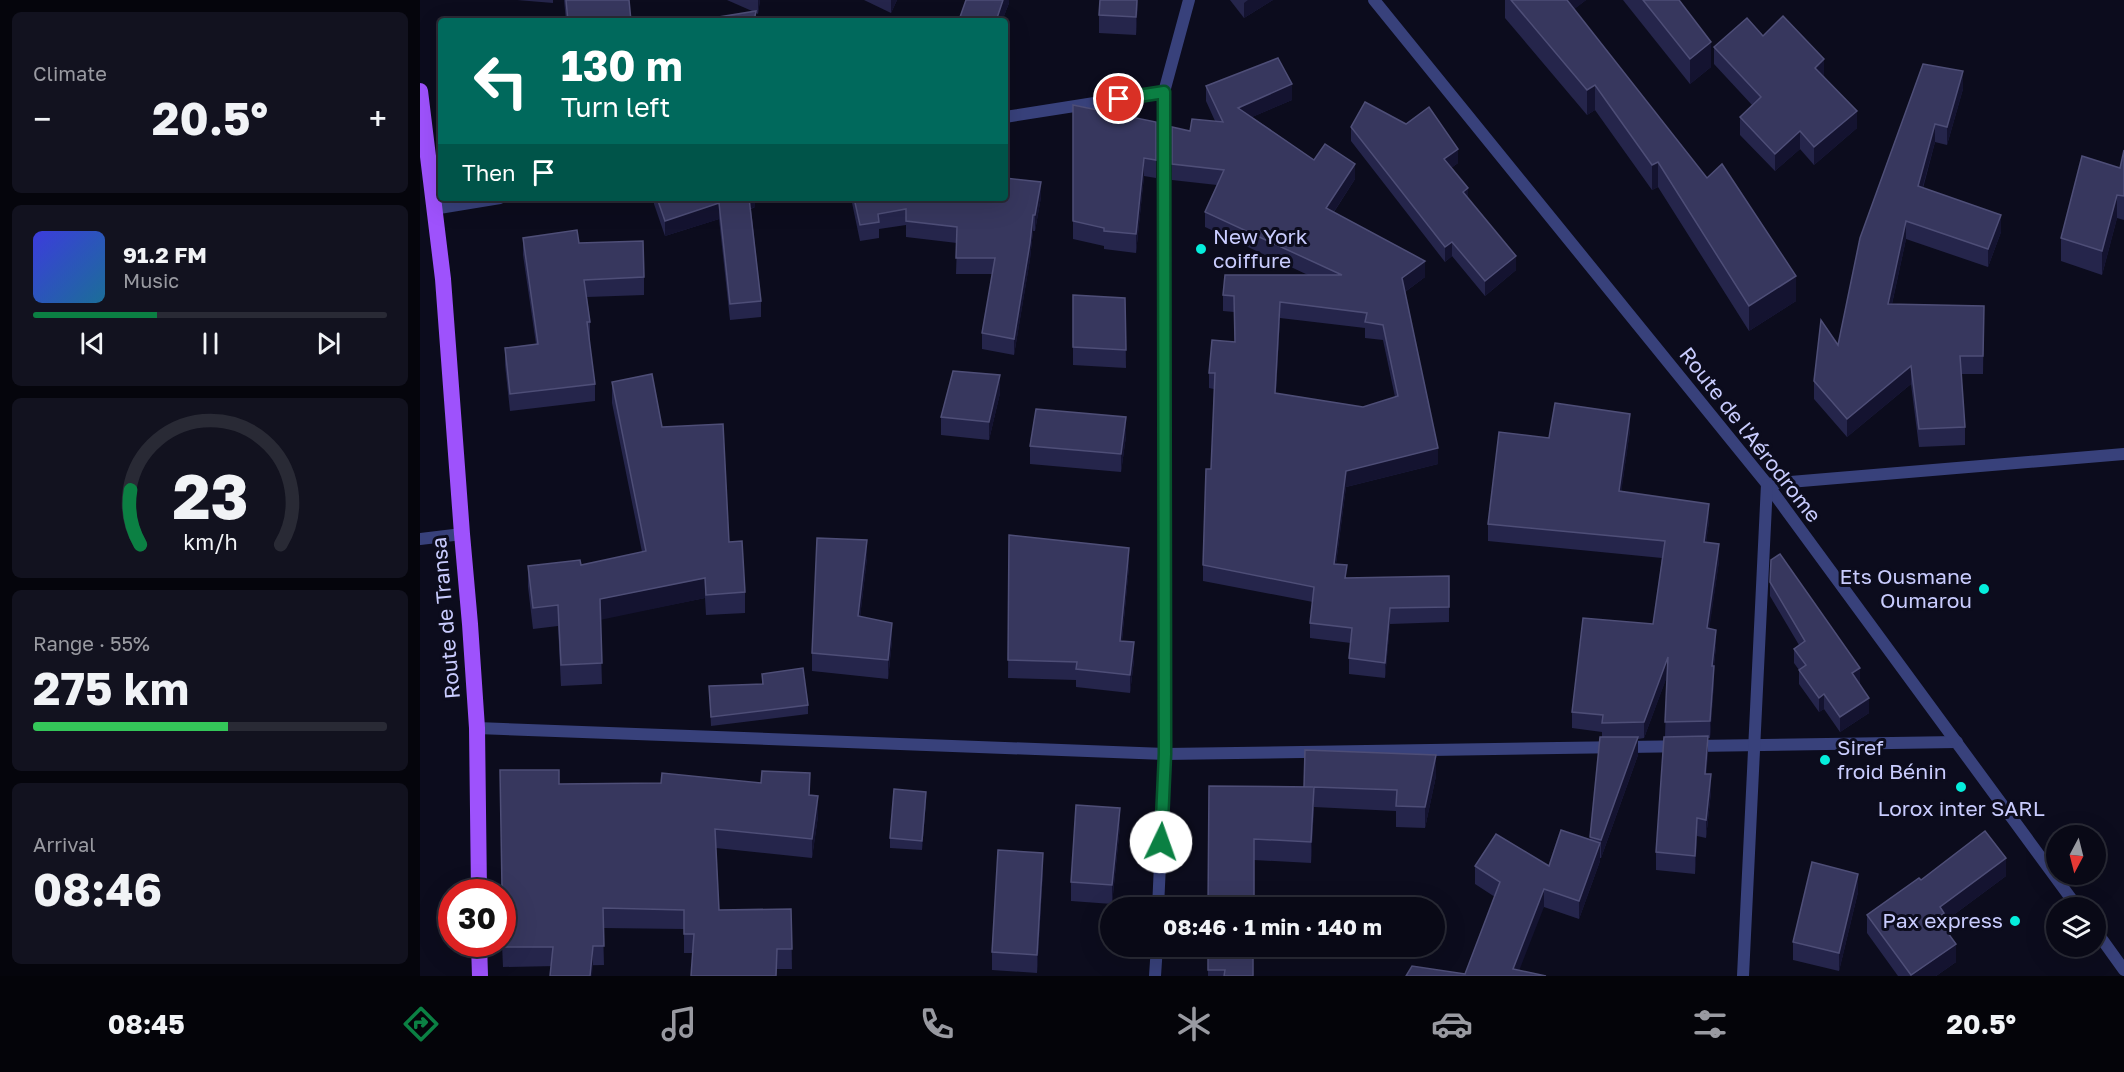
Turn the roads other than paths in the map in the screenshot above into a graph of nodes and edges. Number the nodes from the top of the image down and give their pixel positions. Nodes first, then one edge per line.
1 (1189, 0) edge
2 (1374, 0) edge
3 (420, 91) edge
4 (1164, 92) junction
5 (1008, 117) edge
6 (482, 201) edge
7 (433, 209) junction
8 (2124, 454) edge
9 (1767, 484) junction
10 (462, 534) junction
11 (420, 539) edge
12 (477, 728) junction
13 (1957, 742) junction
14 (1754, 745) junction
15 (1165, 754) junction
16 (479, 879) edge
17 (1158, 897) edge
18 (2070, 897) edge
19 (2106, 945) edge
20 (479, 957) edge
21 (1156, 957) edge
22 (2124, 970) edge
23 (480, 976) edge
24 (1155, 976) edge
25 (1743, 976) edge

1 - 4 street
2 - 9 street, Route de l'Aérodrome
3 - 7 main road, Route de Transa
4 - 5 street
4 - 15 street
6 - 7 street
7 - 10 main road, Route de Transa
8 - 9 street
9 - 13 street, Route de l'Aérodrome
9 - 14 street
10 - 11 street
10 - 12 main road, Route de Transa
12 - 15 street
12 - 16 main road, Route de Transa
13 - 14 street
13 - 18 street, Route de l'Aérodrome
14 - 15 street
14 - 25 street
15 - 17 street
19 - 22 street
20 - 23 main road
21 - 24 street

